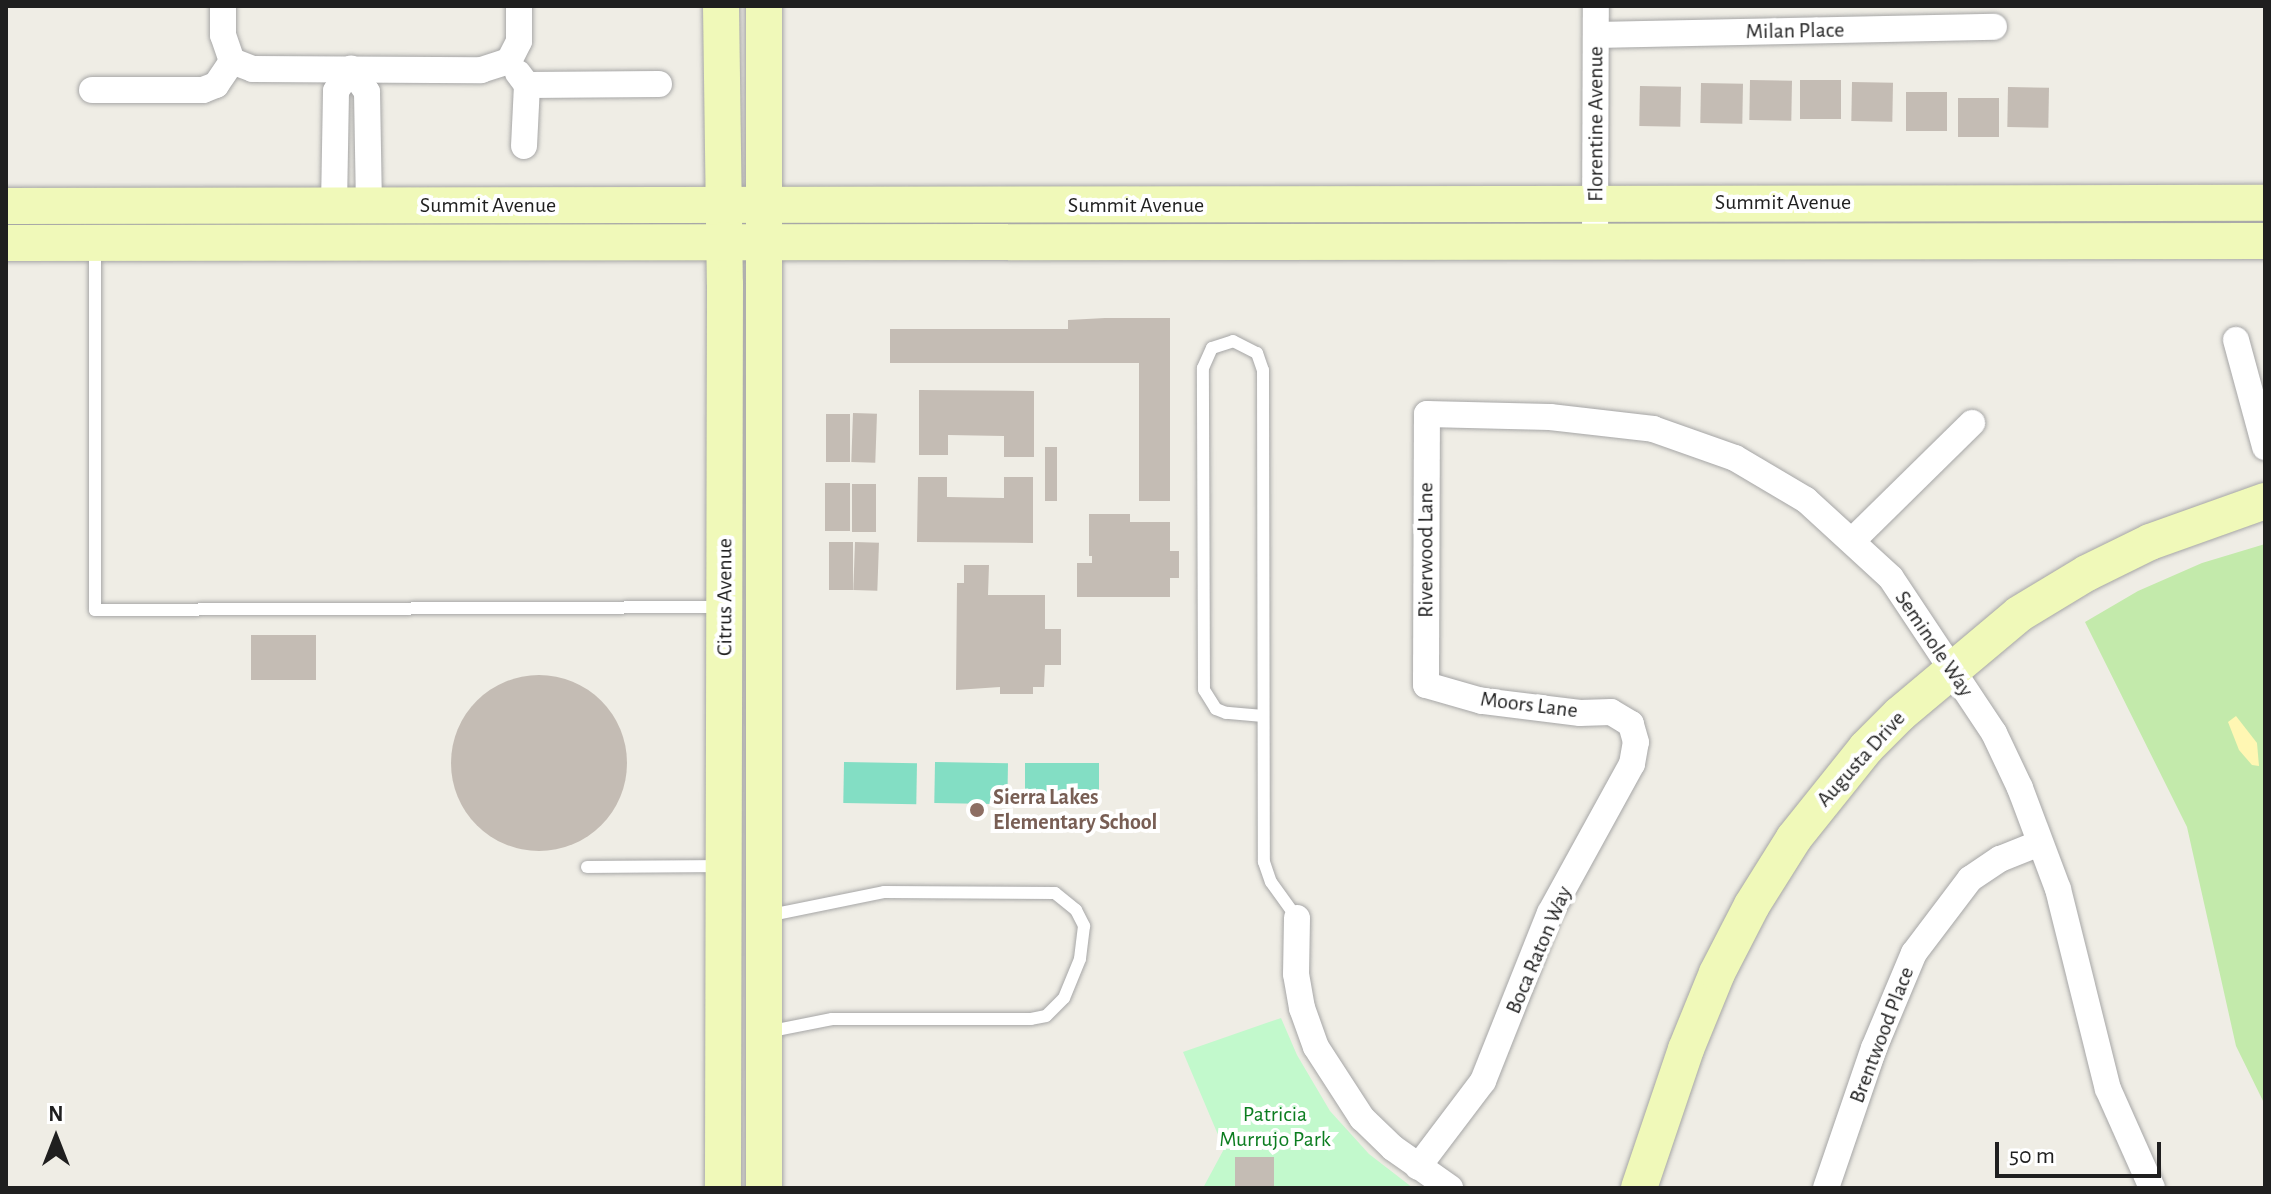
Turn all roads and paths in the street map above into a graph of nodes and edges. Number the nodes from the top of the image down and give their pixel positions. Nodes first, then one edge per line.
1 (223, 6) edge
2 (519, 6) edge
3 (721, 6) edge
4 (764, 6) edge
5 (1596, 6) edge
6 (1994, 27) dead end
7 (1596, 35) junction
8 (232, 61) junction
9 (509, 61) junction
10 (351, 69) junction
11 (659, 84) dead end
12 (527, 85) junction
13 (92, 90) dead end
14 (368, 123) junction
15 (335, 124) junction
16 (524, 146) dead end
17 (1595, 203) junction
18 (2265, 203) edge
19 (6, 206) edge
20 (352, 206) junction
21 (723, 207) junction
22 (764, 207) junction
23 (2265, 241) edge
24 (1595, 242) junction
25 (6, 243) edge
26 (95, 243) junction
27 (724, 244) junction
28 (764, 244) junction
29 (2236, 340) dead end
30 (1427, 414) joint
31 (1972, 423) dead end
32 (2265, 447) edge
33 (2265, 501) edge
34 (1853, 540) junction
35 (725, 607) junction
36 (1951, 670) junction
37 (1426, 685) joint
38 (1263, 716) junction
39 (1631, 724) joint
40 (2040, 843) junction
41 (724, 866) junction
42 (587, 867) dead end
43 (764, 917) junction
44 (1297, 918) joint
45 (764, 1032) junction
46 (1418, 1167) junction
47 (723, 1188) edge
48 (764, 1188) edge
49 (1450, 1188) edge
50 (1639, 1188) edge
51 (1826, 1188) edge
52 (2152, 1188) edge

1 - 8 street
2 - 9 street
3 - 21 main road, Citrus Avenue
4 - 22 main road, Citrus Avenue
5 - 7 street, Florentine Avenue
6 - 7 street, Milan Place
7 - 17 street, Florentine Avenue
8 - 10 street
8 - 13 street
9 - 10 street
9 - 12 street
10 - 14 street
10 - 15 street
11 - 12 street
12 - 16 street
14 - 15 street
14 - 20 street
15 - 20 street
17 - 18 main road, Summit Avenue
17 - 22 main road, Summit Avenue
17 - 24 street, Florentine Avenue
19 - 20 main road, Summit Avenue
20 - 21 main road, Summit Avenue
21 - 22 main road, Summit Avenue
21 - 27 main road, Citrus Avenue
22 - 28 main road, Citrus Avenue
23 - 24 main road, Summit Avenue
24 - 28 main road, Summit Avenue
25 - 26 main road, Summit Avenue
26 - 27 main road, Summit Avenue
26 - 35 lane
27 - 28 main road, Summit Avenue
27 - 35 main road, Citrus Avenue
28 - 43 main road, Citrus Avenue
29 - 32 street
30 - 34 street, Seminole Way
30 - 37 street, Riverwood Lane
31 - 34 street
33 - 36 main road, Augusta Drive
34 - 36 street, Seminole Way
35 - 41 main road, Citrus Avenue
36 - 40 street, Seminole Way
36 - 50 main road, Augusta Drive
37 - 39 street, Moors Lane
38 - 38 lane
38 - 44 lane
39 - 46 street, Boca Raton Way
40 - 51 street, Brentwood Place
40 - 52 street, Seminole Way
41 - 42 lane
41 - 47 main road, Citrus Avenue
43 - 45 main road, Citrus Avenue
43 - 45 lane
44 - 46 street
45 - 48 main road, Citrus Avenue
46 - 49 street

